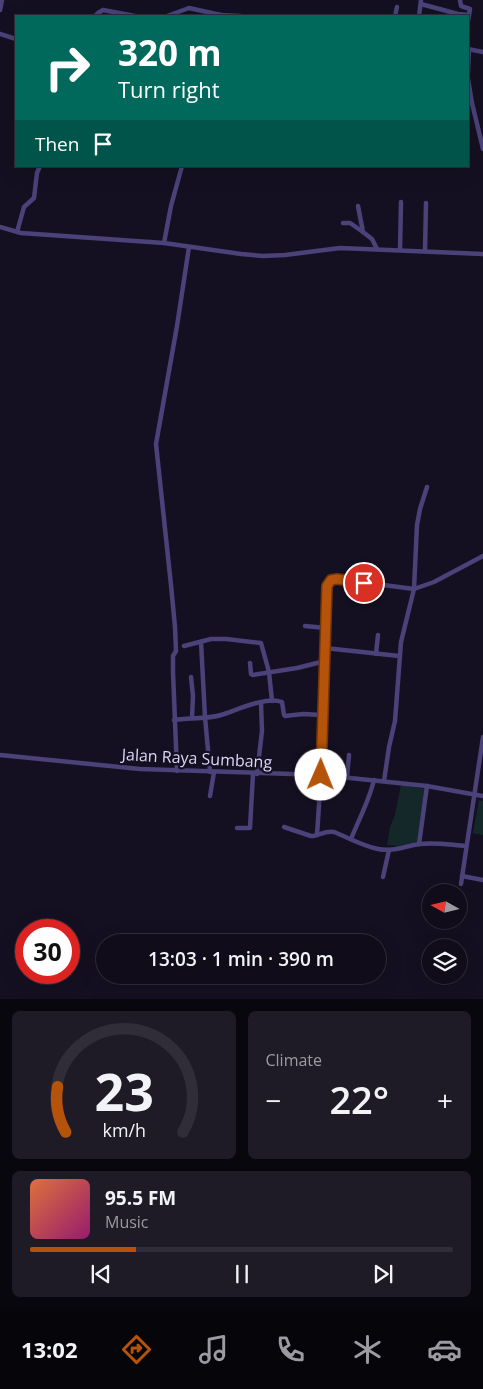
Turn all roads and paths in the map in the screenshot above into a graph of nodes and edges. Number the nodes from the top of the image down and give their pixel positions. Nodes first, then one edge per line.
1 (2, 0) edge
2 (460, 0) edge
3 (421, 2) edge
4 (397, 7) dead end
5 (0, 10) edge
6 (96, 15) edge
7 (130, 15) edge
8 (170, 15) edge
9 (220, 15) edge
10 (395, 15) edge
11 (418, 15) edge
12 (468, 15) joint
13 (0, 34) edge
14 (15, 39) edge
15 (469, 49) edge
16 (483, 52) edge
17 (469, 85) edge
18 (483, 149) edge
19 (40, 167) edge
20 (182, 167) edge
21 (401, 202) dead end
22 (426, 203) dead end
23 (358, 206) dead end
24 (343, 223) dead end
25 (0, 227) edge
26 (17, 232) junction
27 (363, 232) junction
28 (164, 243) junction
29 (189, 246) junction
30 (376, 249) junction
31 (400, 250) junction
32 (424, 251) junction
33 (483, 254) edge
34 (427, 487) dead end
35 (483, 556) edge
36 (414, 589) junction
37 (305, 626) dead end
38 (326, 628) junction
39 (378, 635) dead end
40 (202, 642) junction
41 (184, 646) dead end
42 (325, 648) junction
43 (376, 654) junction
44 (399, 656) junction
45 (324, 661) junction
46 (250, 663) dead end
47 (269, 672) junction
48 (191, 677) dead end
49 (272, 701) junction
50 (261, 703) junction
51 (322, 715) junction
52 (205, 717) junction
53 (192, 718) junction
54 (174, 720) junction
55 (483, 737) edge
56 (0, 755) edge
57 (349, 755) dead end
58 (178, 771) junction
59 (212, 772) junction
60 (255, 774) junction
61 (321, 775) junction
62 (347, 777) junction
63 (374, 780) junction
64 (384, 781) junction
65 (427, 786) junction
66 (474, 794) junction
67 (210, 796) dead end
68 (483, 796) edge
69 (284, 827) dead end
70 (237, 828) dead end
71 (317, 835) junction
72 (351, 838) junction
73 (419, 844) junction
74 (466, 846) junction
75 (389, 850) junction
76 (462, 876) junction
77 (383, 877) dead end
78 (483, 880) edge
79 (461, 884) dead end

1 - 5 street
2 - 12 street
3 - 11 street
3 - 12 street
4 - 10 street
6 - 7 street
8 - 9 street
13 - 14 street
15 - 16 street
17 - 18 street
19 - 26 street
20 - 28 street
21 - 31 street
22 - 32 street
23 - 27 street
24 - 27 street
25 - 26 street
26 - 28 street
27 - 30 street
28 - 29 street
29 - 30 street
29 - 54 street
30 - 31 street
31 - 32 street
32 - 33 street
34 - 36 street
35 - 36 street
36 - 38 street
36 - 44 street
37 - 38 street
38 - 42 street
39 - 43 street
40 - 41 street
40 - 47 street
40 - 52 street
42 - 43 street
42 - 45 street
43 - 44 street
44 - 64 street
45 - 47 street
45 - 51 street
46 - 47 street
47 - 49 street
48 - 53 street
49 - 50 street
49 - 51 street
50 - 52 street
50 - 60 street
51 - 61 street
52 - 53 street
52 - 59 street
53 - 54 street
54 - 58 street
55 - 66 street
56 - 58 street, Jalan Raya Sumbang
57 - 62 street
58 - 59 street, Jalan Raya Sumbang
59 - 60 street, Jalan Raya Sumbang
59 - 67 street
60 - 61 street, Jalan Raya Sumbang
60 - 70 street
61 - 62 street, Jalan Raya Sumbang
61 - 71 street
62 - 63 street, Jalan Raya Sumbang
63 - 64 street, Jalan Raya Sumbang
63 - 72 street
64 - 65 street, Jalan Raya Sumbang
65 - 66 street, Jalan Raya Sumbang
65 - 73 street
66 - 68 street, Jalan Raya Sumbang
66 - 74 street
69 - 71 street
71 - 72 street
72 - 75 street
73 - 74 street
73 - 75 street
74 - 76 street
75 - 77 street
76 - 78 street
76 - 79 street

